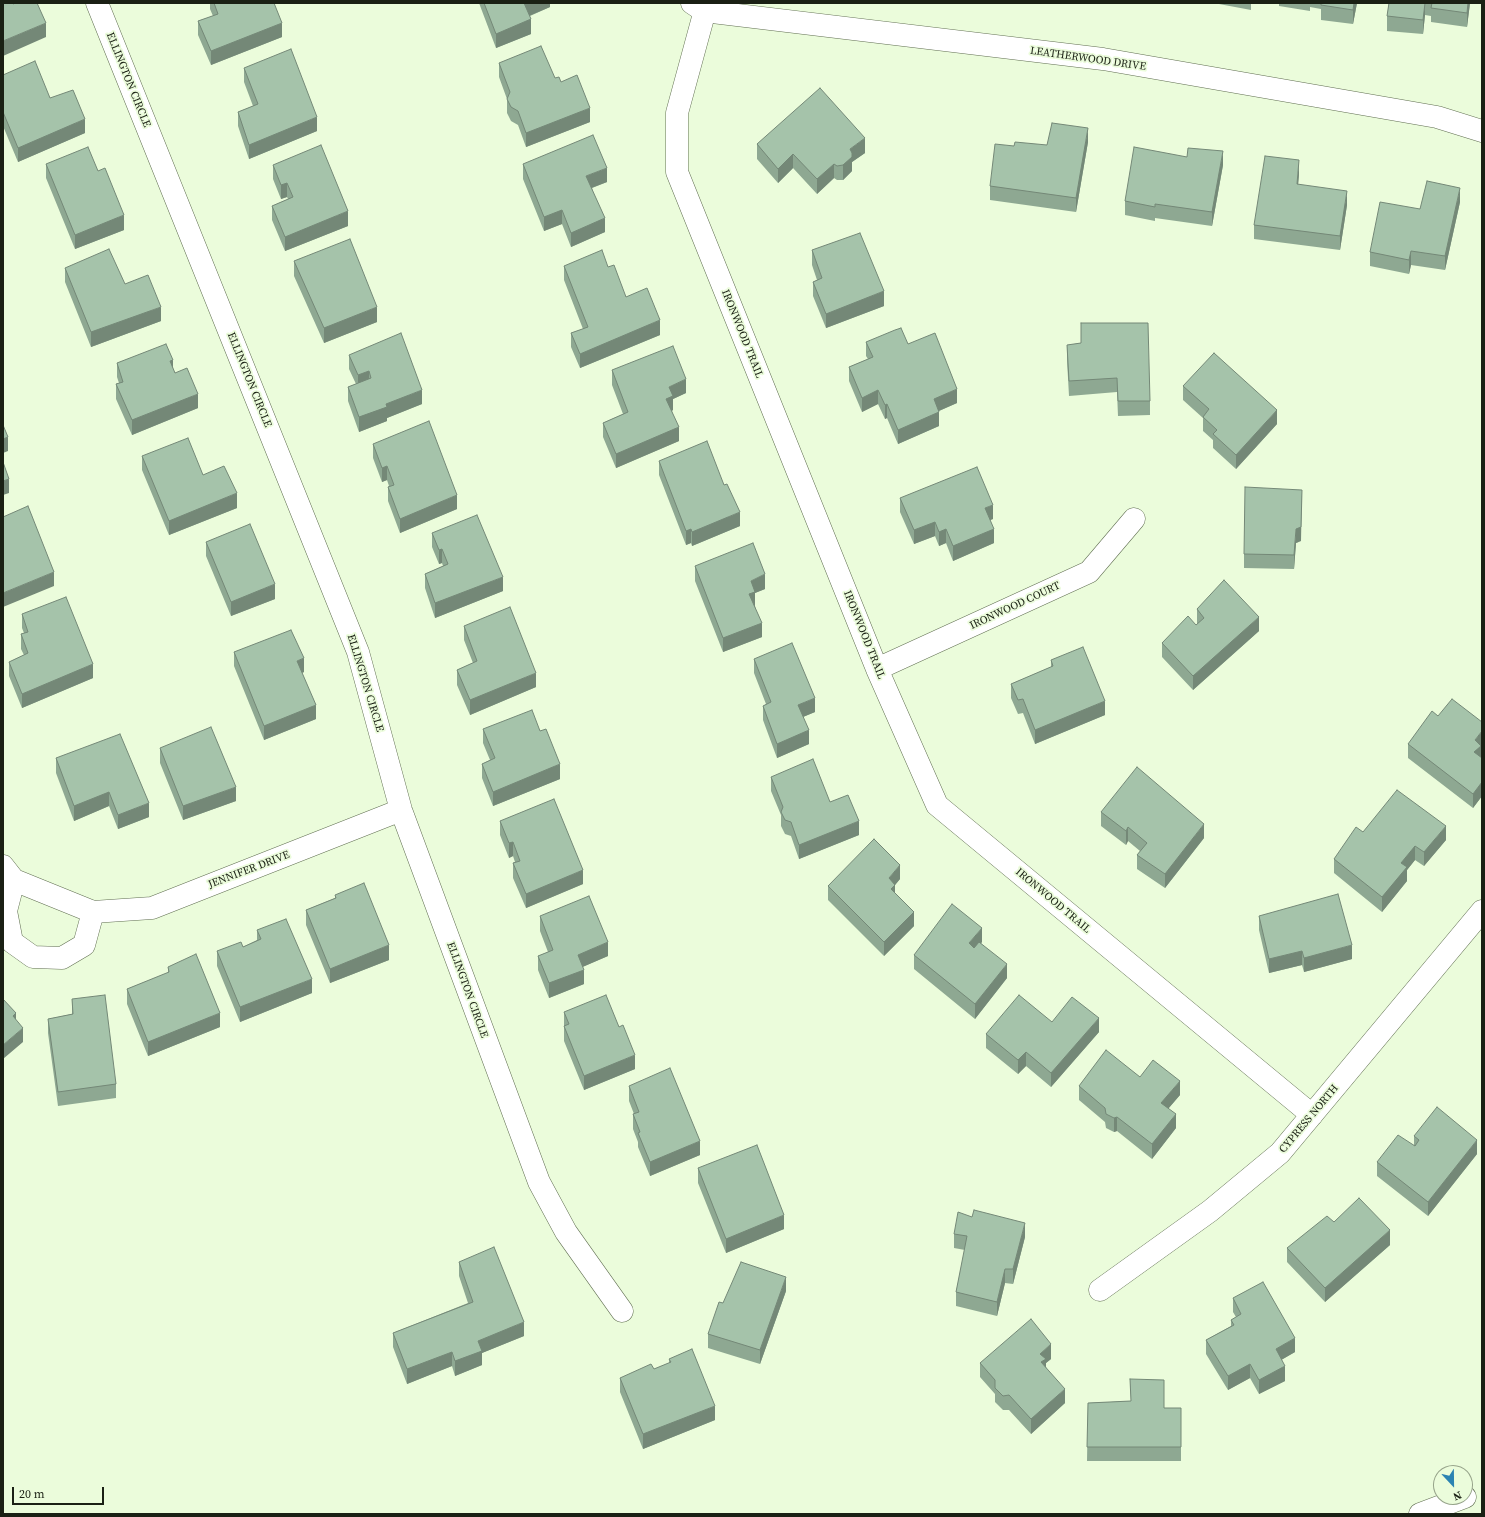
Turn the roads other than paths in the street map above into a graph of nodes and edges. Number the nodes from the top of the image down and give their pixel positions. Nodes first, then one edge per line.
1 (98, 3) edge
2 (701, 6) edge
3 (1482, 130) edge
4 (1134, 519) dead end
5 (877, 669) junction
6 (400, 810) junction
7 (8, 873) edge
8 (1482, 911) edge
9 (93, 912) junction
10 (1312, 1115) junction
11 (1100, 1290) dead end
12 (622, 1311) dead end
13 (1444, 1505) edge
14 (1420, 1514) edge

1 - 6 street, ELLINGTON CIRCLE
2 - 3 street, LEATHERWOOD DRIVE
2 - 5 street, IRONWOOD TRAIL
4 - 5 street, IRONWOOD COURT
5 - 10 street, IRONWOOD TRAIL
6 - 9 street, JENNIFER DRIVE
6 - 12 street, ELLINGTON CIRCLE
7 - 9 street, JENNIFER DRIVE
7 - 9 street, JENNIFER DRIVE
8 - 10 street, CYPRESS NORTH
10 - 11 street, CYPRESS NORTH
13 - 14 street

